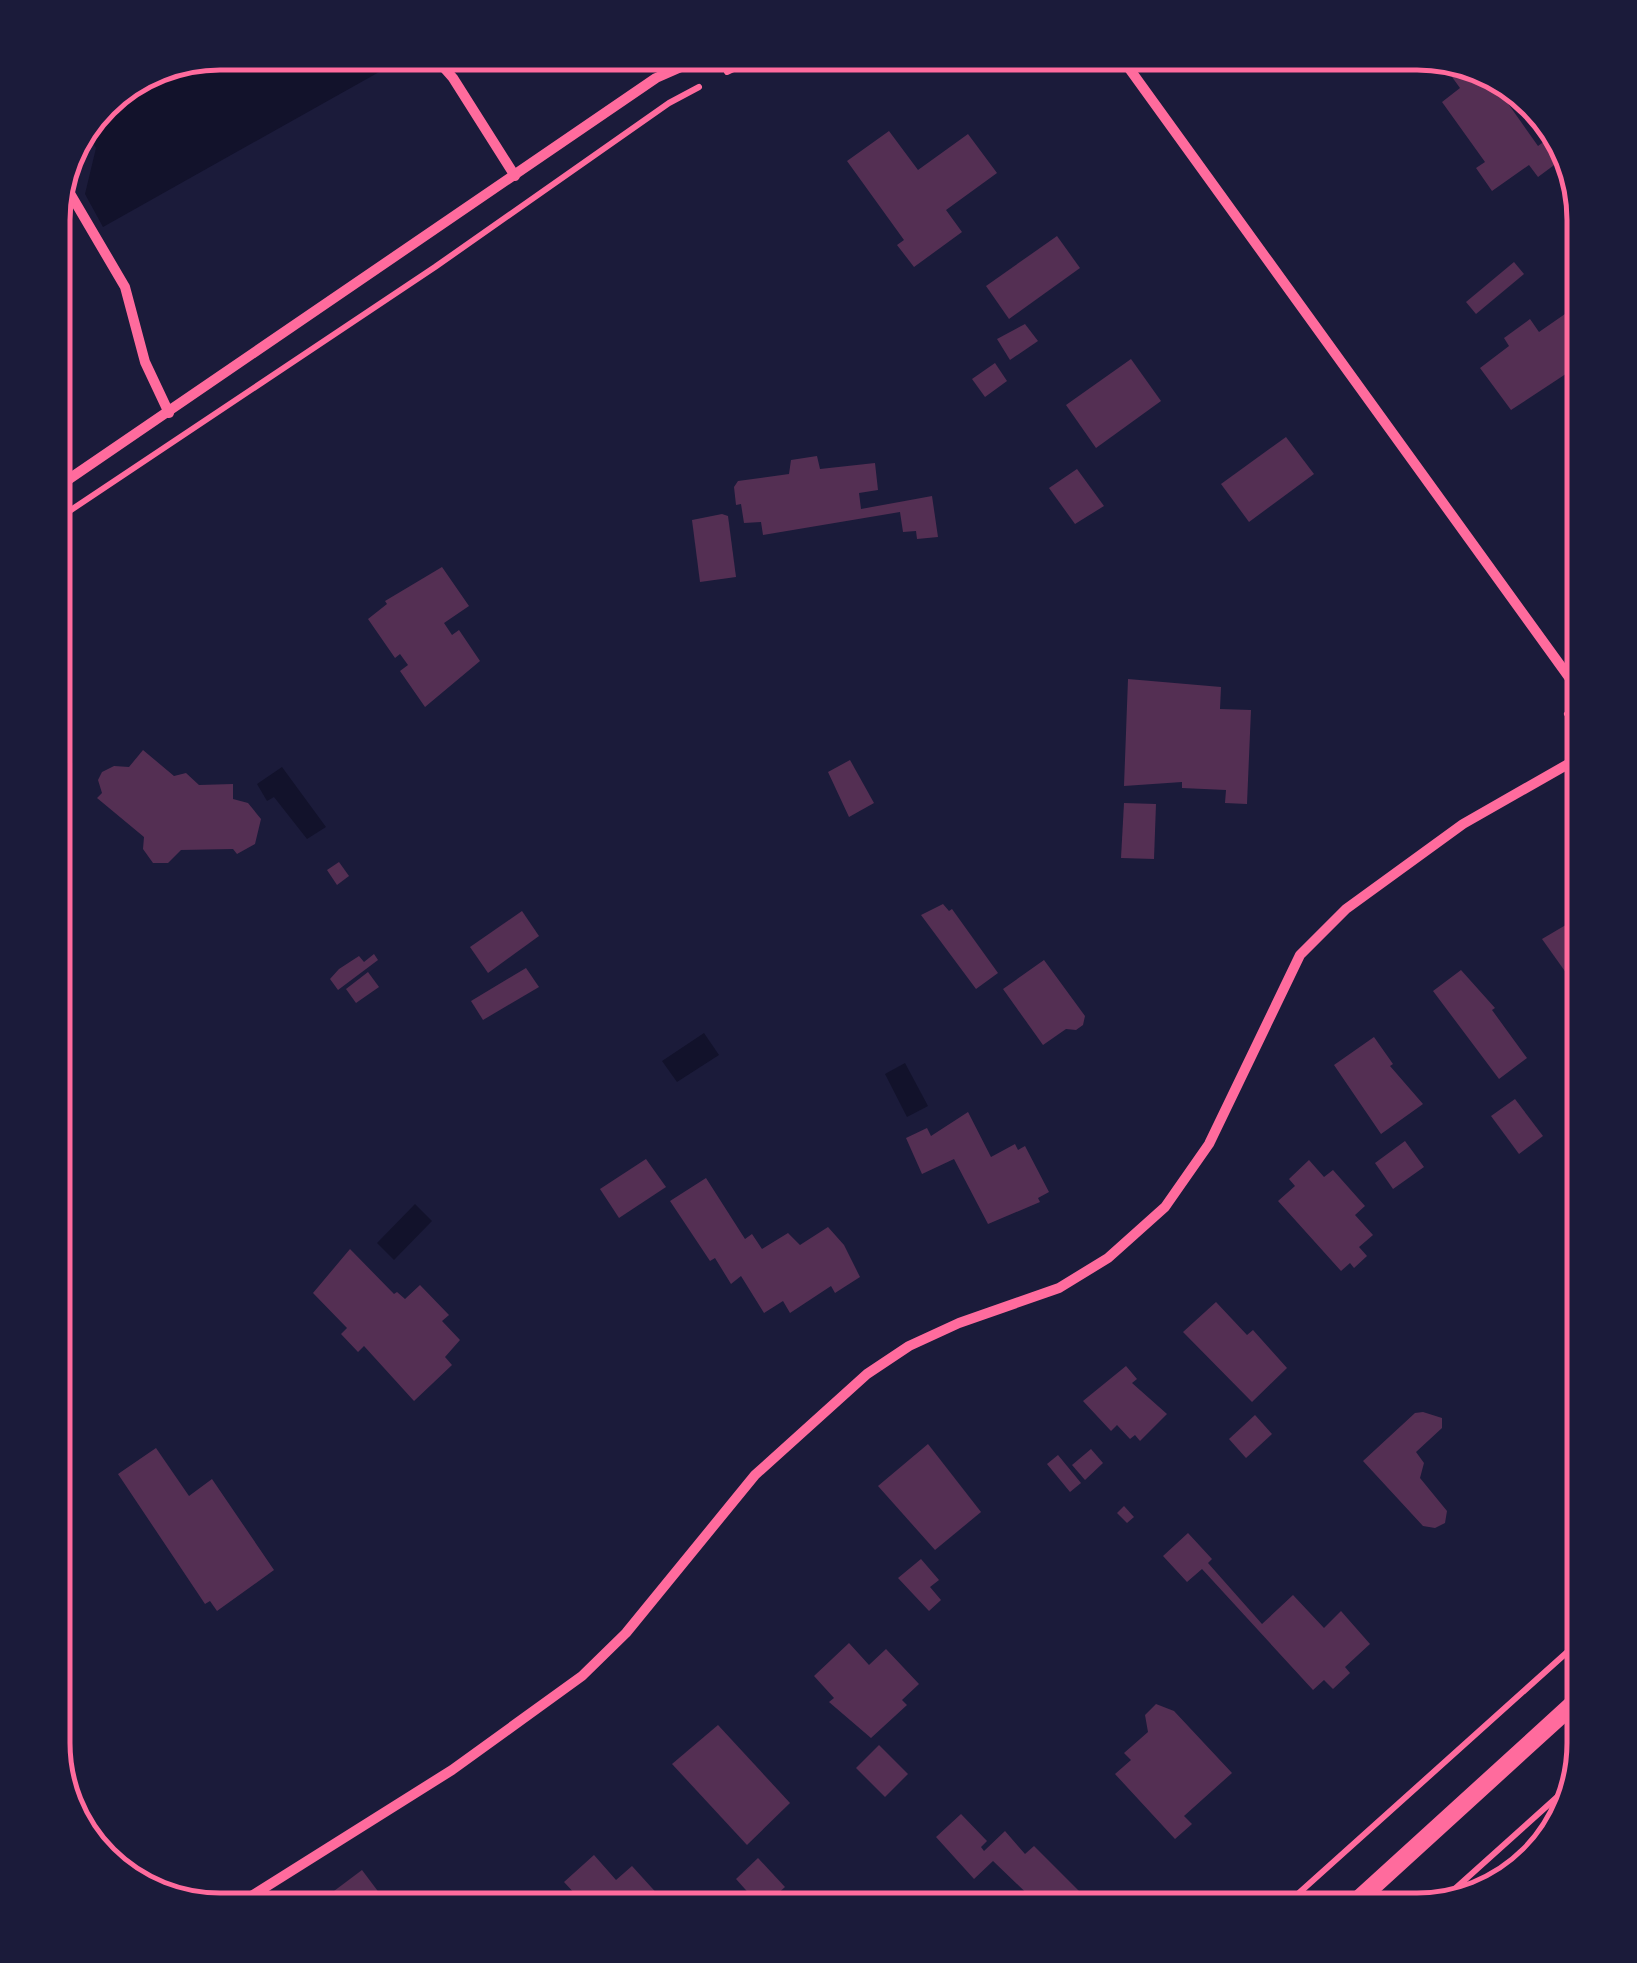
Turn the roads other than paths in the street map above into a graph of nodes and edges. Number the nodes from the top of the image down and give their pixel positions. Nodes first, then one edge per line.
1 (447, 70) edge
2 (674, 70) edge
3 (1130, 70) edge
4 (515, 176) junction
5 (72, 197) edge
6 (169, 413) junction
7 (70, 479) edge
8 (1567, 674) edge
9 (1567, 765) edge
10 (1567, 1709) edge
11 (256, 1893) edge
12 (1366, 1893) edge

1 - 4 street
2 - 4 street
3 - 8 street
4 - 6 street
5 - 6 street
6 - 7 street
9 - 11 street
10 - 12 street

